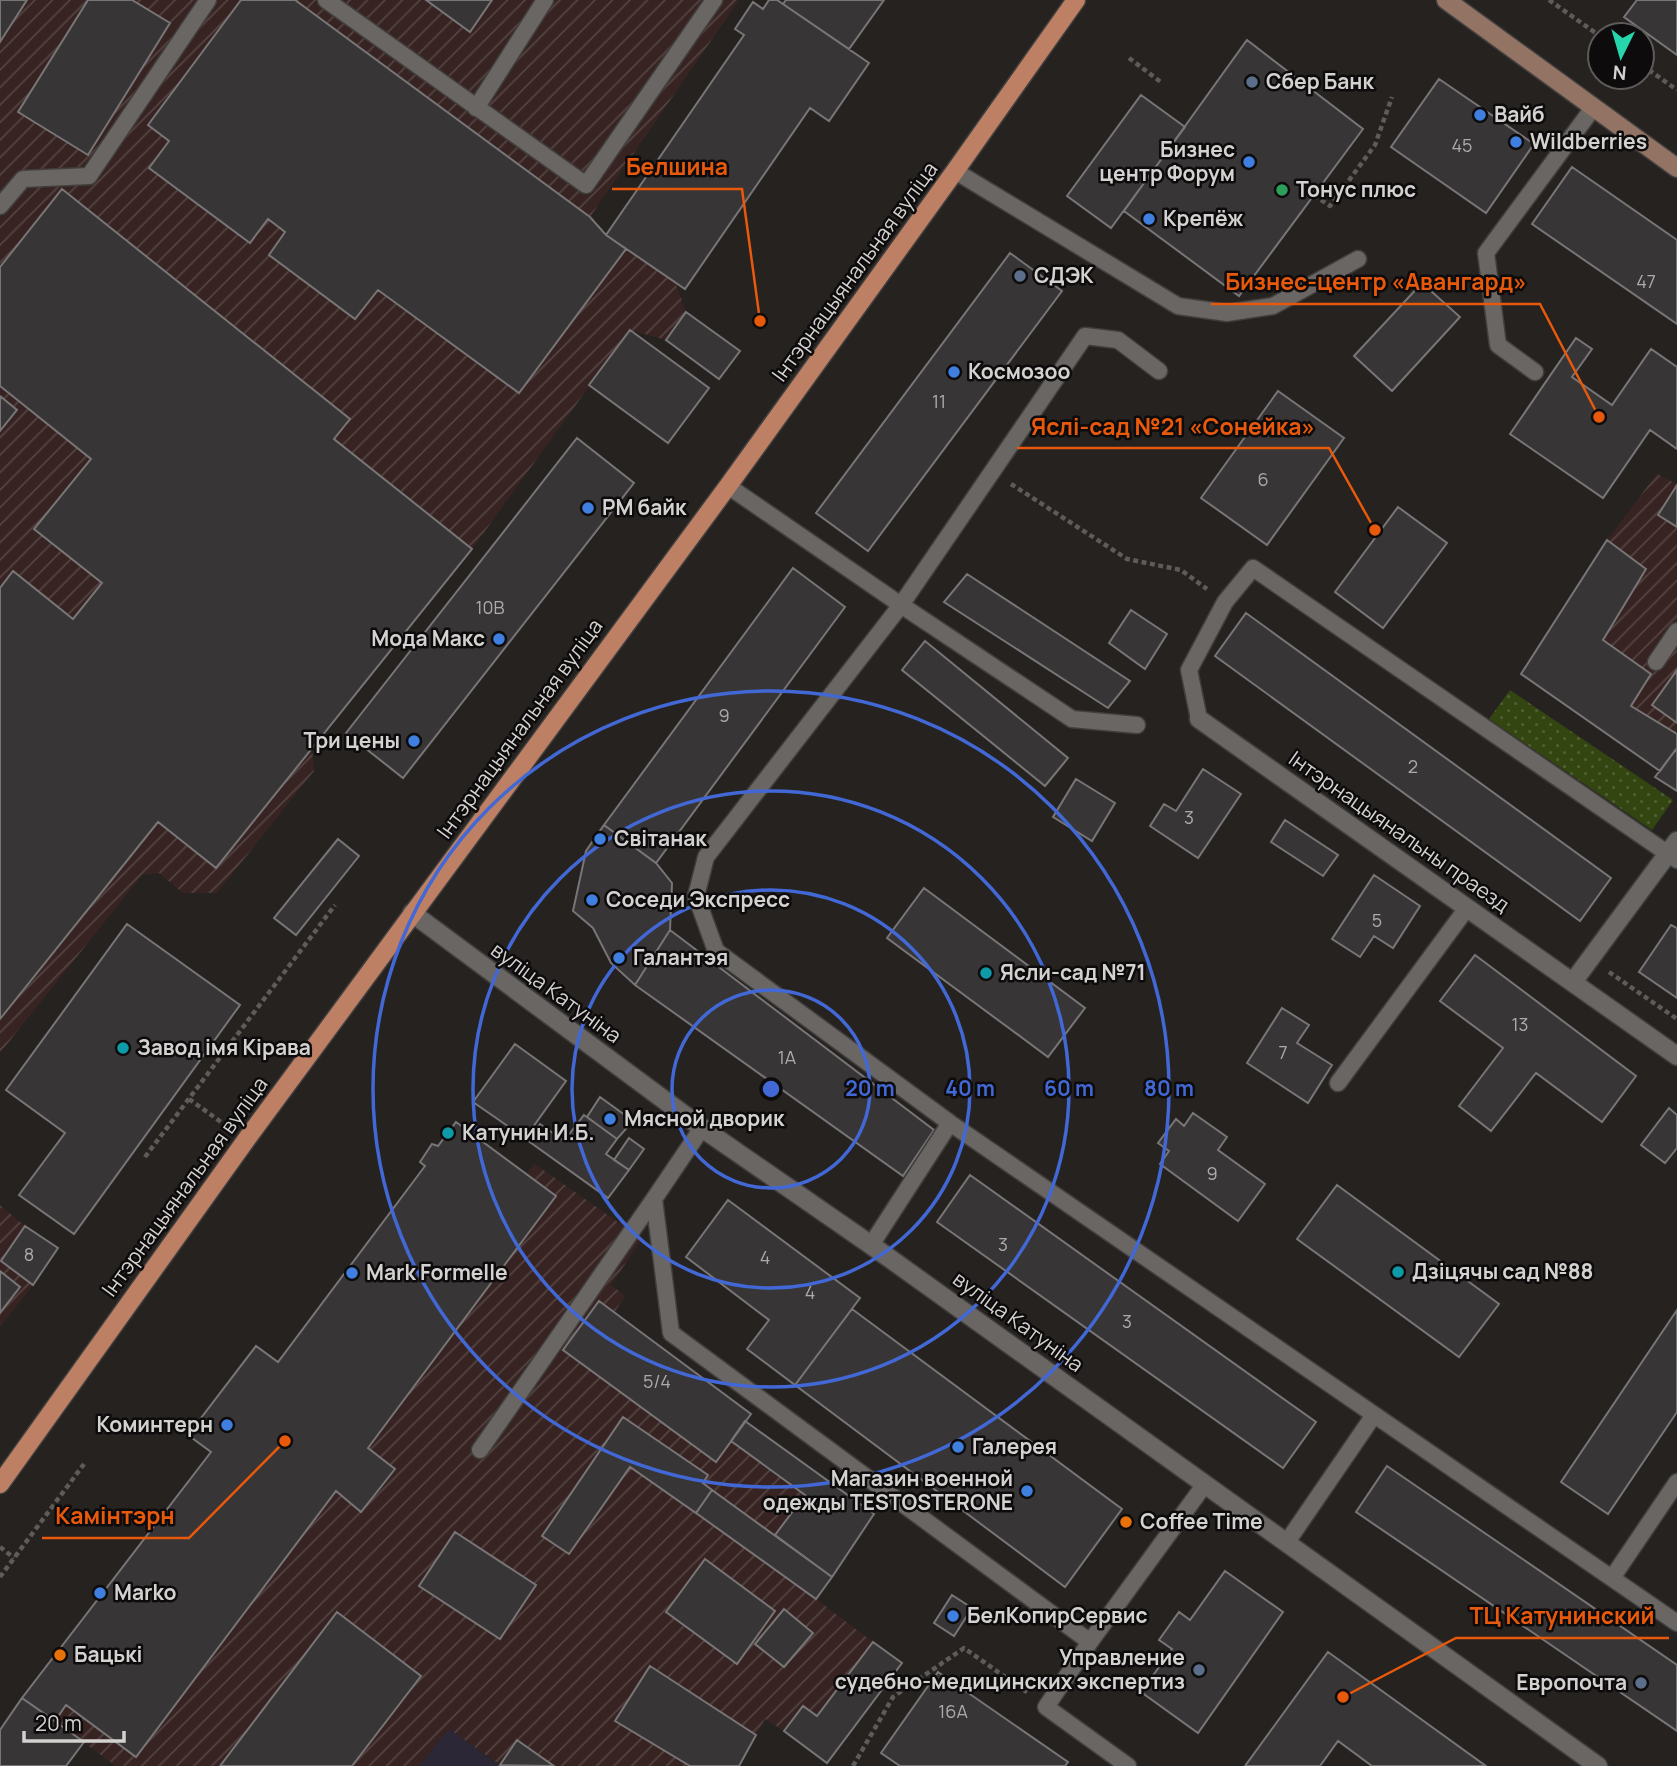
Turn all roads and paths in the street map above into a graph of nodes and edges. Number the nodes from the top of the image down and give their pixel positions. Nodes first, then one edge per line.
1 (208, 0) edge
2 (326, 0) edge
3 (545, 0) edge
4 (713, 0) edge
5 (1076, 0) edge
6 (1446, 0) edge
7 (1549, 0) edge
8 (1586, 26) edge
9 (1129, 58) dead end
10 (1656, 75) edge
11 (1162, 83) dead end
12 (1677, 90) edge
13 (1392, 97) dead end
14 (476, 108) junction
15 (1593, 108) junction
16 (1677, 167) edge
17 (955, 171) junction
18 (1314, 195) dead end
19 (0, 206) edge
20 (1358, 259) dead end
21 (1160, 371) dead end
22 (1535, 372) dead end
23 (993, 472) junction
24 (728, 486) junction
25 (1225, 602) junction
26 (901, 605) junction
27 (1677, 631) edge
28 (1656, 662) dead end
29 (1199, 719) joint
30 (1137, 724) dead end
31 (1674, 851) edge
32 (335, 905) dead end
33 (1467, 908) junction
34 (412, 913) junction
35 (1590, 958) junction
36 (1573, 982) junction
37 (1677, 1019) edge
38 (1677, 1056) edge
39 (1338, 1083) dead end
40 (189, 1098) junction
41 (950, 1124) junction
42 (702, 1128) junction
43 (246, 1140) junction
44 (145, 1157) dead end
45 (654, 1199) junction
46 (871, 1245) junction
47 (1374, 1415) junction
48 (480, 1450) dead end
49 (84, 1464) dead end
50 (1677, 1482) edge
51 (0, 1484) edge
52 (1205, 1484) junction
53 (1287, 1542) junction
54 (0, 1547) edge
55 (14, 1558) junction
56 (0, 1577) edge
57 (1612, 1578) junction
58 (1677, 1623) edge
59 (1090, 1642) junction
60 (1046, 1707) junction
61 (853, 1766) edge
62 (1128, 1766) edge
63 (1598, 1766) edge

1 - 19 lane
2 - 14 lane
3 - 14 lane
4 - 14 lane
5 - 17 main road, Інтэрнацыянальная вуліца
6 - 15 street
7 - 8 path
9 - 11 path
10 - 12 path
13 - 18 path
15 - 16 street
15 - 22 lane
17 - 20 lane
17 - 24 main road, Інтэрнацыянальная вуліца
21 - 23 lane
23 - 25 path
23 - 26 lane
24 - 26 lane
24 - 34 main road, Інтэрнацыянальная вуліца
25 - 29 lane
25 - 31 lane
26 - 30 lane
26 - 41 lane
27 - 28 lane
29 - 33 street, Інтэрнацыянальны праезд
31 - 35 street
32 - 40 path
33 - 36 street, Інтэрнацыянальны праезд
33 - 39 lane
34 - 42 street, вуліца Катуніна
34 - 43 main road, Інтэрнацыянальная вуліца
35 - 36 street
35 - 37 path
36 - 38 street, Інтэрнацыянальны праезд
40 - 43 path
40 - 44 path
41 - 46 lane
41 - 47 lane
42 - 45 lane
42 - 46 street, вуліца Катуніна
43 - 51 main road, Інтэрнацыянальная вуліца
45 - 48 lane
45 - 59 lane
46 - 52 street, вуліца Катуніна
47 - 53 lane
47 - 57 lane
49 - 55 path
50 - 57 lane
52 - 53 street, вуліца Катуніна
52 - 59 lane
53 - 63 street, вуліца Катуніна
54 - 55 path
55 - 56 path
57 - 58 lane
59 - 60 lane
60 - 61 path
60 - 62 lane

